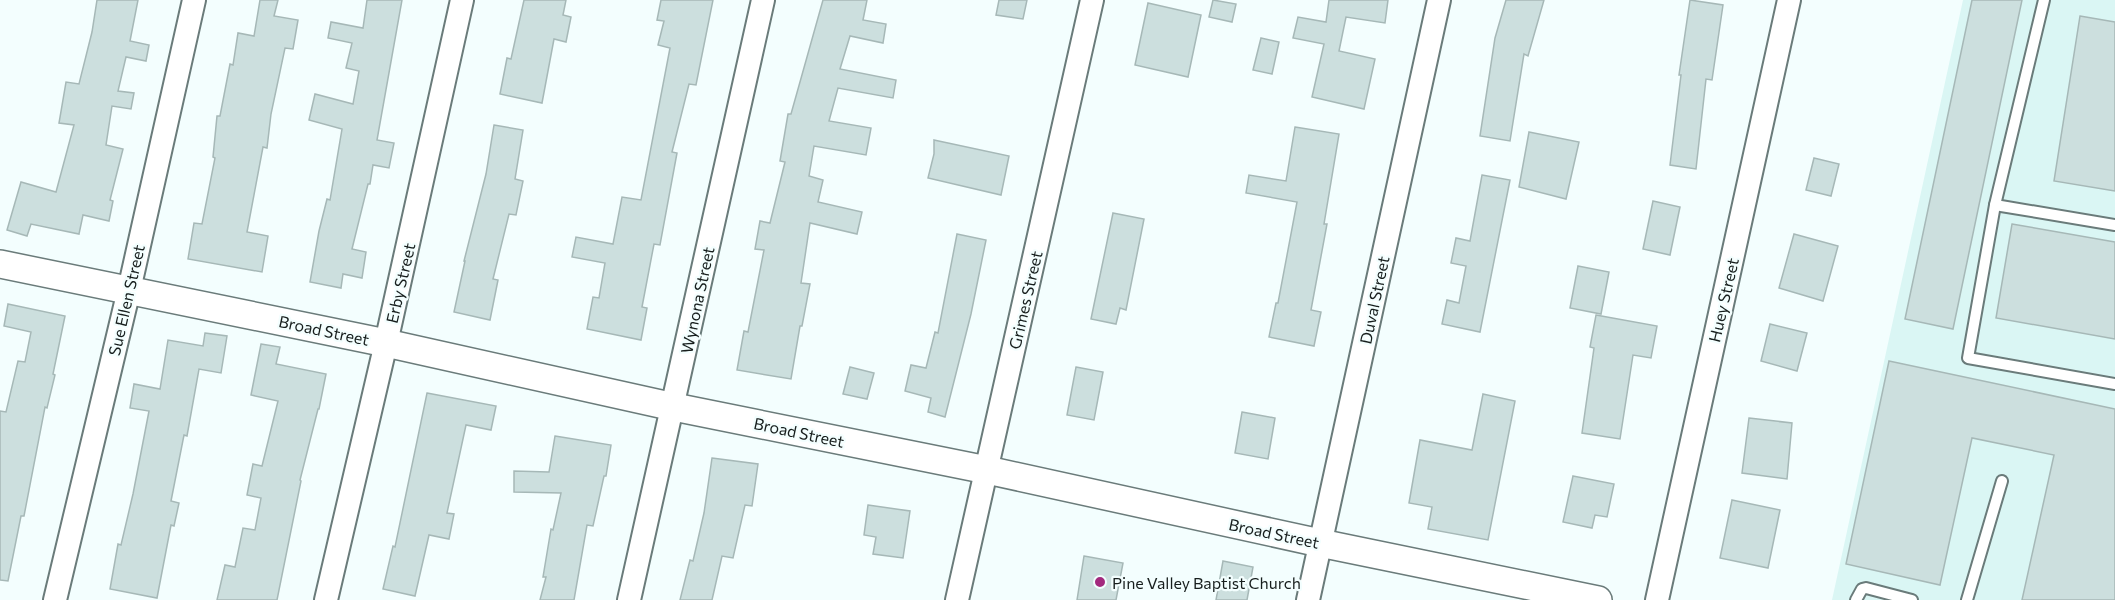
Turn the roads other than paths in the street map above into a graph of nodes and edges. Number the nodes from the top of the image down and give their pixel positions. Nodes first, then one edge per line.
1 (194, 0) edge
2 (462, 0) edge
3 (763, 0) edge
4 (1092, 0) edge
5 (1438, 0) edge
6 (1789, 0) edge
7 (2044, 0) edge
8 (1995, 205) junction
9 (2115, 225) edge
10 (0, 264) edge
11 (129, 290) junction
12 (386, 343) junction
13 (2115, 384) edge
14 (674, 406) junction
15 (987, 470) junction
16 (2002, 481) dead end
17 (1320, 543) junction
18 (55, 600) edge
19 (326, 600) edge
20 (629, 600) edge
21 (957, 600) edge
22 (1308, 600) edge
23 (1598, 600) edge
24 (1657, 600) edge
25 (1856, 600) edge
26 (1912, 600) edge
27 (1966, 600) edge

1 - 11 street, Sue Ellen Street
2 - 12 street, Erby Street
3 - 14 street, Wynona Street
4 - 15 street, Grimes Street
5 - 17 street, Duval Street
6 - 24 street, Huey Street
7 - 8 lane
8 - 9 lane
8 - 13 lane
10 - 11 street, Broad Street
11 - 12 street, Broad Street
11 - 18 street, Sue Ellen Street
12 - 14 street, Broad Street
12 - 19 street, Erby Street
14 - 15 street, Broad Street
14 - 20 street, Wynona Street
15 - 17 street, Broad Street
15 - 21 street, Grimes Street
16 - 27 lane
17 - 22 street, Duval Street
17 - 23 street, Broad Street
25 - 26 lane

